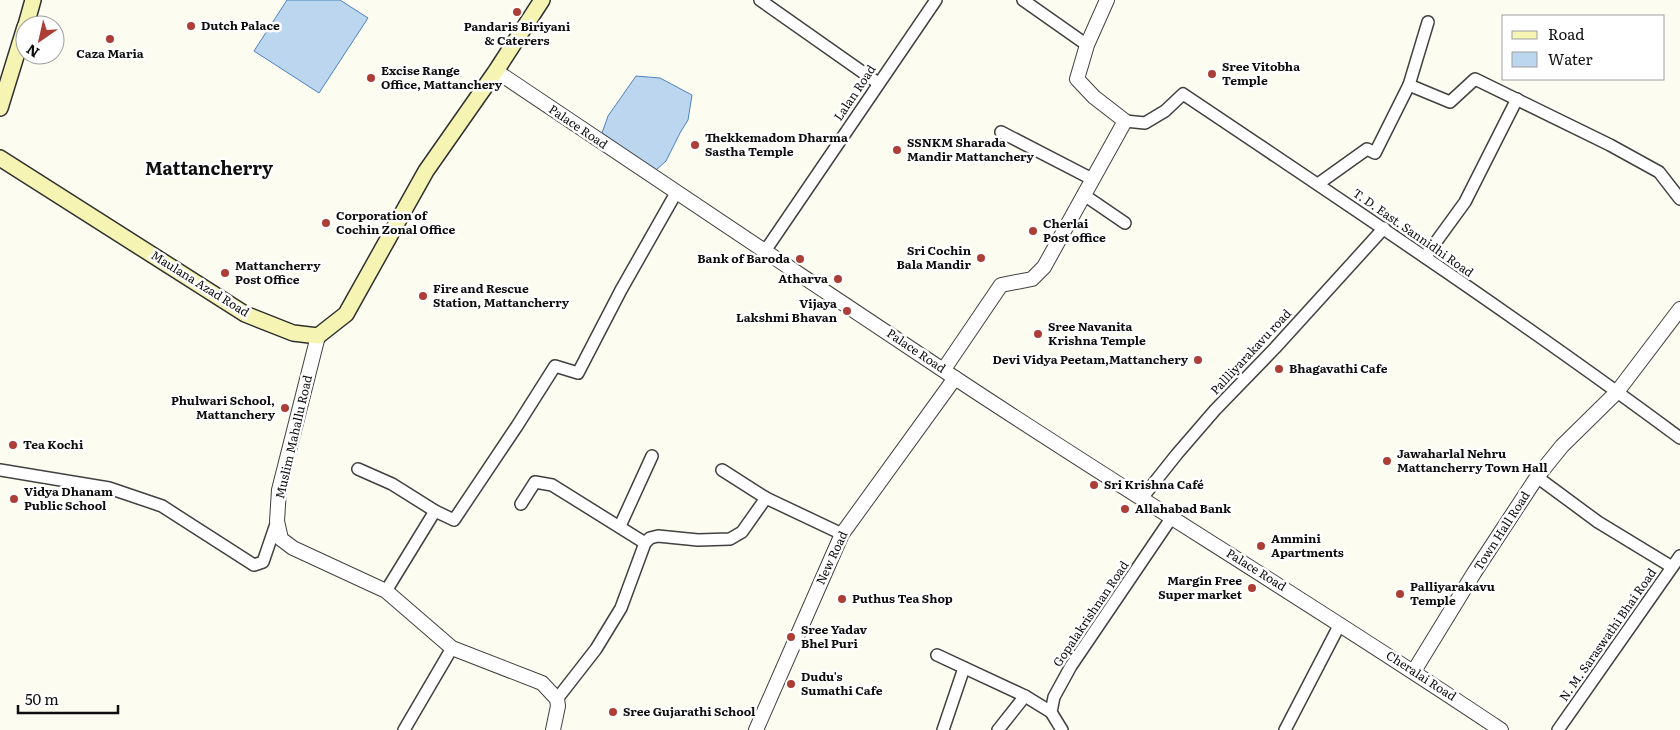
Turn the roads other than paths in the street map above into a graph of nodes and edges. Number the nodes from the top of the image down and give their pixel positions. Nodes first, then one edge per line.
1 (33, 0) edge
2 (542, 0) edge
3 (760, 0) edge
4 (936, 0) edge
5 (1023, 0) edge
6 (1107, 0) edge
7 (28, 15) edge
8 (1428, 22) dead end
9 (1087, 45) junction
10 (15, 59) edge
11 (496, 71) junction
12 (878, 83) junction
13 (1409, 86) junction
14 (1517, 100) junction
15 (0, 108) edge
16 (1125, 121) junction
17 (1001, 132) dead end
18 (0, 158) edge
19 (1092, 179) junction
20 (1318, 184) junction
21 (676, 193) junction
22 (1084, 195) junction
23 (1680, 199) edge
24 (1125, 223) dead end
25 (1384, 228) junction
26 (765, 251) junction
27 (1425, 257) junction
28 (1680, 309) edge
29 (318, 336) junction
30 (950, 374) junction
31 (1617, 392) junction
32 (1680, 438) edge
33 (652, 456) dead end
34 (358, 469) dead end
35 (0, 470) edge
36 (722, 470) dead end
37 (1537, 477) junction
38 (766, 498) junction
39 (1142, 498) junction
40 (522, 504) dead end
41 (435, 511) junction
42 (1172, 517) junction
43 (277, 521) junction
44 (620, 526) junction
45 (842, 534) junction
46 (645, 543) junction
47 (1680, 556) edge
48 (1672, 567) junction
49 (386, 592) junction
50 (1340, 624) junction
51 (452, 648) junction
52 (937, 655) dead end
53 (964, 668) junction
54 (1414, 672) junction
55 (1025, 696) junction
56 (557, 699) junction
57 (1051, 712) junction
58 (404, 730) edge
59 (553, 730) edge
60 (756, 730) edge
61 (943, 730) edge
62 (998, 730) edge
63 (1062, 730) edge
64 (1285, 730) edge
65 (1501, 730) edge
66 (1558, 730) edge

1 - 7 main road
2 - 11 main road
3 - 12 street
4 - 12 street, Lalan Road
5 - 9 street
6 - 9 street
8 - 13 street
9 - 16 street
10 - 15 main road
11 - 21 street, Palace Road
11 - 29 main road
12 - 26 street, Lalan Road
13 - 14 street
13 - 20 street
14 - 23 street
14 - 27 street
16 - 19 street, New Road
16 - 20 street, T. D. East. Sannidhi Road
17 - 19 street
18 - 29 main road, Maulana Azad Road
19 - 22 street, New Road
20 - 25 street, T. D. East. Sannidhi Road
21 - 26 street, Palace Road
21 - 41 street
22 - 24 street
22 - 30 street, New Road
25 - 27 street, T. D. East. Sannidhi Road
25 - 39 street, Pallliyarakavu road
26 - 30 street, Palace Road
27 - 31 street, T. D. East. Sannidhi Road
28 - 31 street, Town Hall Road
29 - 43 street, Muslim Mahallu Road
30 - 39 street, Palace Road
30 - 45 street, New Road
31 - 32 street, T. D. East. Sannidhi Road
31 - 37 street, Town Hall Road
33 - 44 street
34 - 41 street
35 - 43 street
36 - 38 street
37 - 48 street
37 - 54 street, Town Hall Road
38 - 45 street
38 - 46 street
39 - 42 street, Palace Road
40 - 44 street
41 - 49 street
42 - 50 street, Palace Road
42 - 57 street, Gopalakrishnan Road
43 - 49 street, Muslim Mahallu Road
44 - 46 street
45 - 60 street, New Road
46 - 56 street
47 - 48 street, N. M. Saraswathi Bhai Road
48 - 66 street, N. M. Saraswathi Bhai Road
49 - 51 street, Muslim Mahallu Road
50 - 54 street, Cheralai Road
50 - 64 street
51 - 56 street, Muslim Mahallu Road
51 - 58 street
52 - 53 street
53 - 55 street
53 - 61 street
54 - 65 street, Cheralai Road
55 - 57 street
55 - 62 street
56 - 59 street
57 - 63 street

